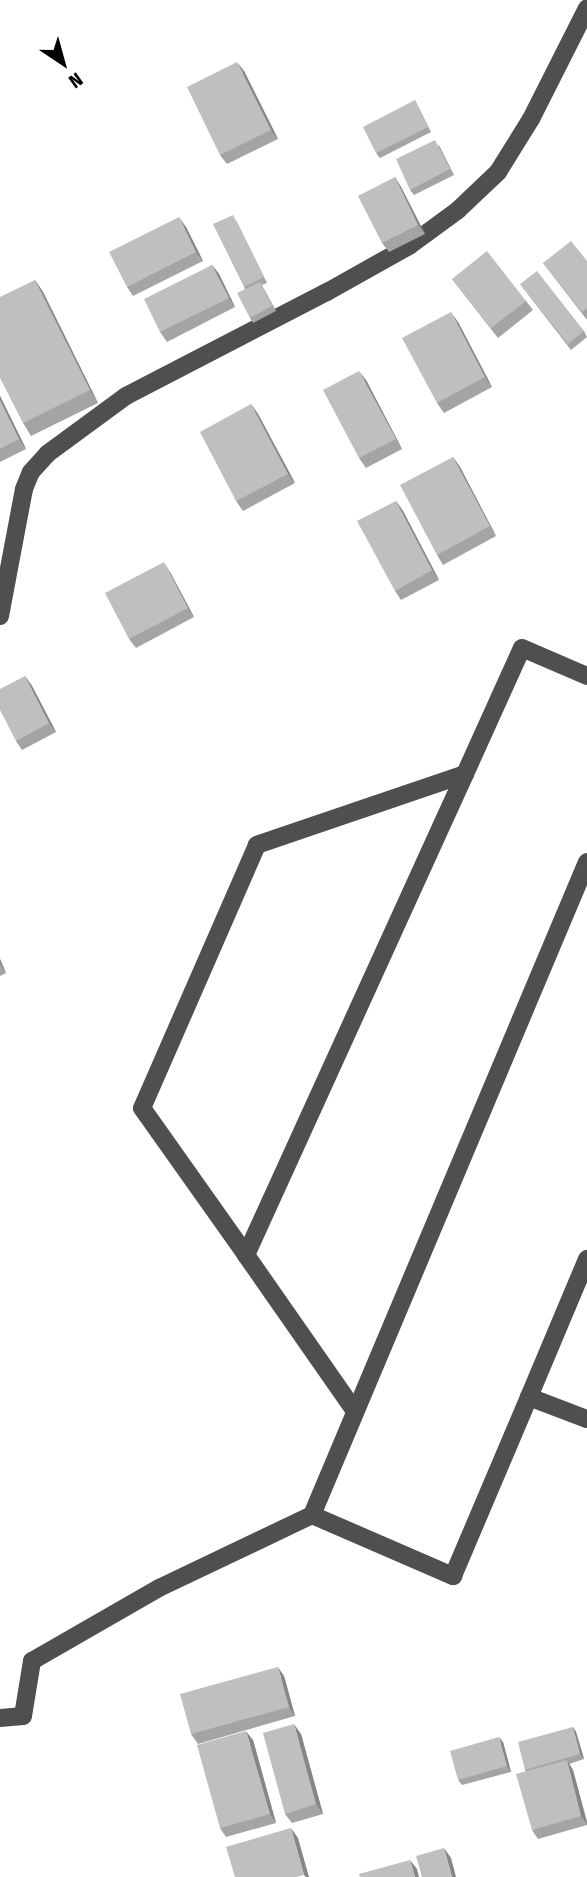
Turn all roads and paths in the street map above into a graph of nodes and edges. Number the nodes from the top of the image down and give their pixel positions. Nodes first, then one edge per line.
1 (587, 8) edge
2 (0, 616) edge
3 (587, 676) edge
4 (465, 774) junction
5 (587, 862) edge
6 (246, 1255) junction
7 (587, 1259) edge
8 (529, 1397) junction
9 (355, 1411) junction
10 (587, 1419) edge
11 (312, 1515) junction
12 (0, 1718) edge

1 - 2 street
3 - 4 street
4 - 6 street
4 - 6 street
5 - 9 street
6 - 9 street
7 - 8 street
8 - 10 street
8 - 11 street
9 - 11 street
11 - 12 street

